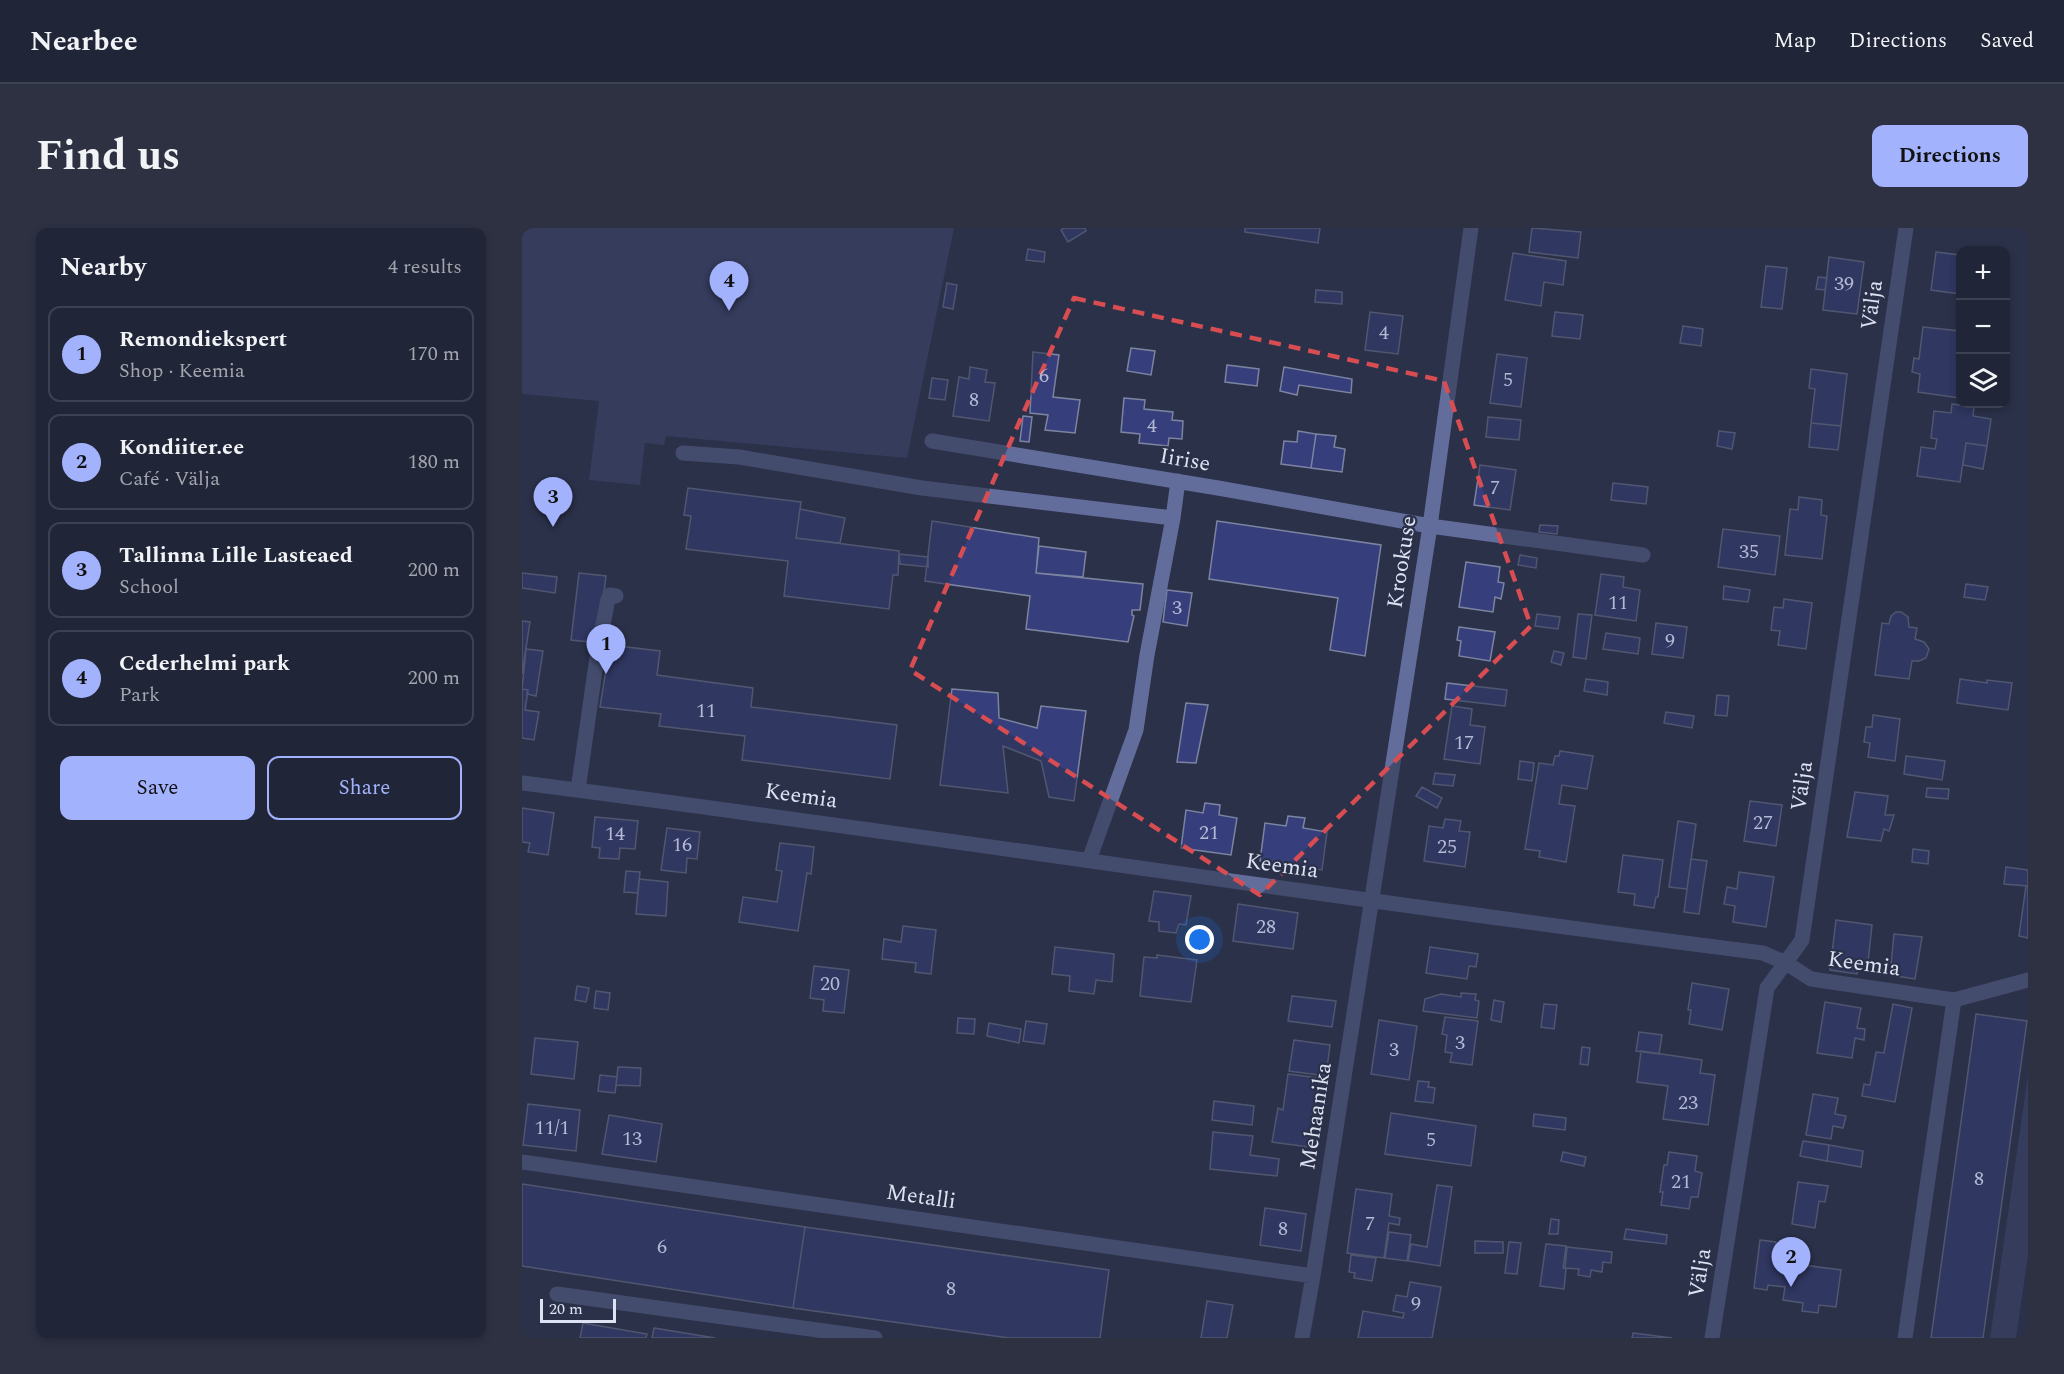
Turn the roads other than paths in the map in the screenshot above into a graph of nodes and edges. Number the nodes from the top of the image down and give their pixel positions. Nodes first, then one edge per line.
1 (1471, 228) edge
2 (1906, 228) edge
3 (932, 441) dead end
4 (683, 453) dead end
5 (1178, 481) junction
6 (1173, 518) junction
7 (1430, 526) junction
8 (1643, 555) dead end
9 (616, 596) dead end
10 (522, 783) edge
11 (578, 790) junction
12 (1089, 861) junction
13 (1372, 902) junction
14 (1786, 963) junction
15 (2028, 980) edge
16 (1954, 1000) junction
17 (522, 1162) edge
18 (1314, 1276) junction
19 (557, 1294) dead end
20 (875, 1338) edge
21 (1302, 1338) edge
22 (1712, 1338) edge
23 (1905, 1338) edge

1 - 7 street, Krookuse
2 - 14 street, Välja
3 - 5 street, Iirise
4 - 6 street
5 - 6 street
5 - 7 street, Iirise
6 - 12 street
7 - 8 street, Iirise
7 - 13 street, Krookuse
9 - 11 street
10 - 11 street, Keemia
11 - 12 street, Keemia
12 - 13 street, Keemia
13 - 14 street, Keemia
13 - 18 street, Mehaanika
14 - 16 street, Keemia
14 - 22 street, Välja
15 - 16 street, Keemia
16 - 23 street
17 - 18 street, Metalli
18 - 21 street, Mehaanika
19 - 20 street

